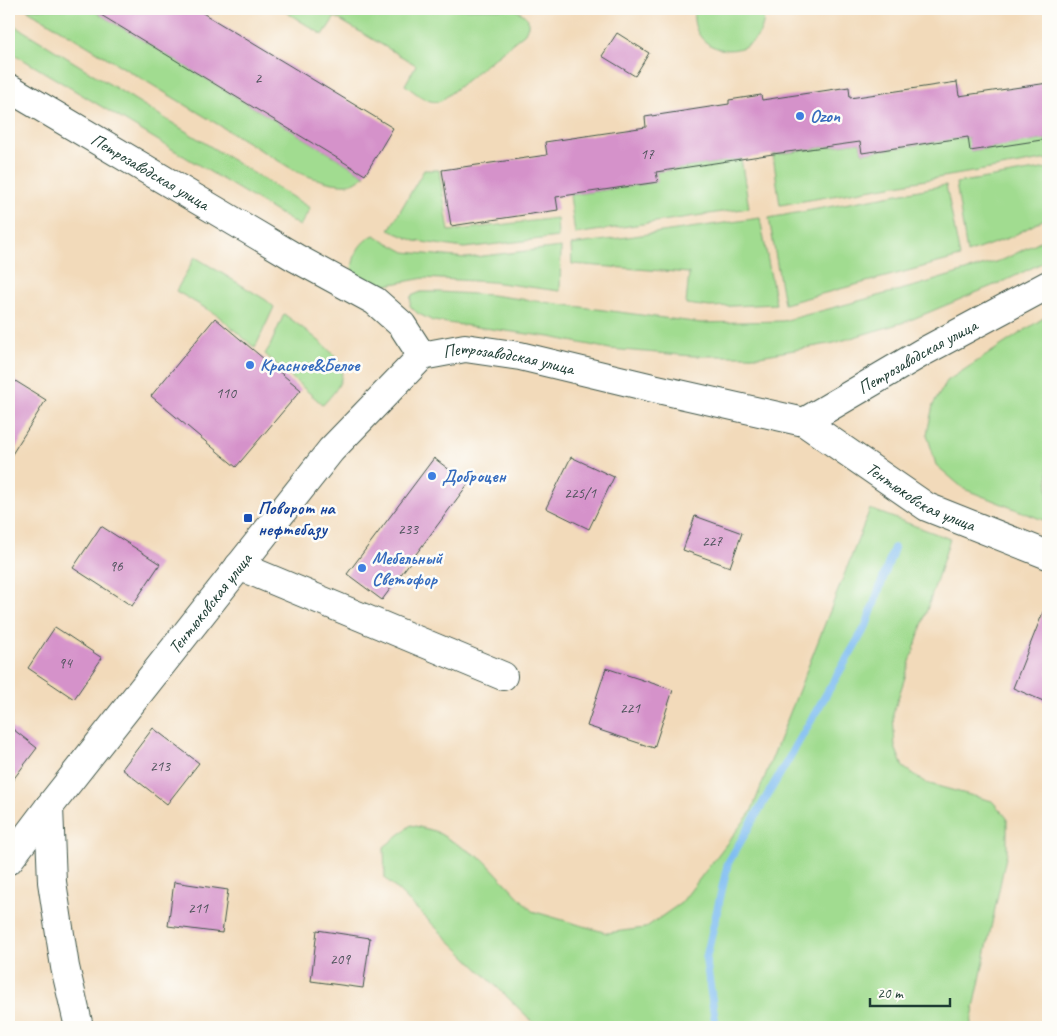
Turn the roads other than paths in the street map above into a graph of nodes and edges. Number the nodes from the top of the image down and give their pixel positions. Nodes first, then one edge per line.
1 (9, 88) edge
2 (1048, 285) edge
3 (422, 356) junction
4 (804, 422) junction
5 (1048, 555) edge
6 (240, 566) junction
7 (503, 676) dead end
8 (49, 807) junction
9 (9, 860) edge
10 (79, 1027) edge

1 - 3 street, Петрозаводская улица
2 - 4 street, Петрозаводская улица
3 - 4 street, Петрозаводская улица
3 - 6 street, Тентюковская улица
4 - 5 street, Тентюковская улица
6 - 7 street
6 - 8 street, Тентюковская улица
8 - 9 street, Тентюковская улица
8 - 10 street

